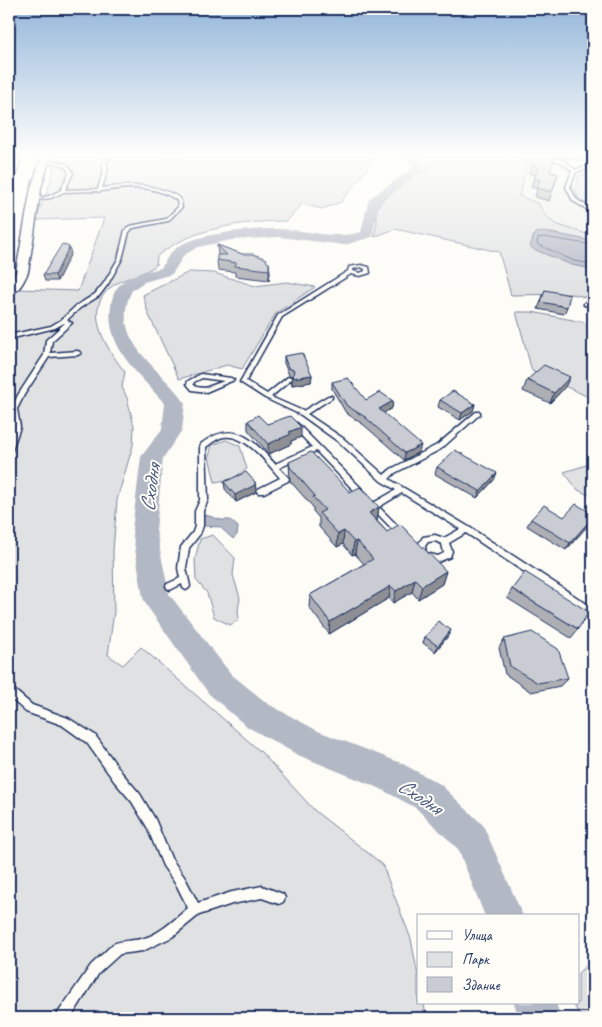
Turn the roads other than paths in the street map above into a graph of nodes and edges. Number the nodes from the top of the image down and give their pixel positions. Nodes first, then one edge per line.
1 (35, 201) edge
2 (179, 201) edge
3 (576, 201) edge
4 (593, 212) edge
5 (22, 272) joint
6 (350, 272) dead end
7 (9, 291) edge
8 (586, 304) dead end
9 (593, 306) edge
10 (62, 321) junction
11 (9, 337) edge
12 (78, 352) dead end
13 (47, 355) junction
14 (290, 378) edge
15 (231, 380) junction
16 (243, 382) junction
17 (267, 397) junction
18 (330, 397) dead end
19 (478, 413) dead end
20 (303, 414) junction
21 (294, 423) edge
22 (316, 448) junction
23 (9, 450) edge
24 (274, 467) junction
25 (384, 479) junction
26 (402, 490) junction
27 (261, 491) dead end
28 (374, 506) junction
29 (466, 529) junction
30 (409, 541) edge
31 (445, 542) junction
32 (416, 548) edge
33 (423, 555) junction
34 (436, 568) edge
35 (170, 586) dead end
36 (593, 613) edge
37 (9, 691) edge
38 (279, 898) dead end
39 (195, 910) junction
40 (63, 1018) edge

1 - 5 street
2 - 10 lane
3 - 4 lane
5 - 7 street
6 - 16 lane
8 - 9 lane
10 - 11 lane
10 - 13 lane
12 - 13 lane
13 - 23 lane
14 - 17 lane
15 - 15 lane
15 - 16 lane
16 - 17 lane
17 - 20 lane
18 - 20 lane
19 - 25 lane
20 - 25 lane
21 - 22 lane
22 - 24 lane
22 - 28 lane
24 - 27 lane
24 - 35 lane
25 - 26 lane
26 - 28 lane
26 - 29 lane
28 - 30 lane
29 - 31 lane
29 - 36 lane
31 - 33 lane
31 - 33 lane
32 - 33 lane
33 - 34 lane
37 - 39 lane
38 - 39 lane
39 - 40 lane

